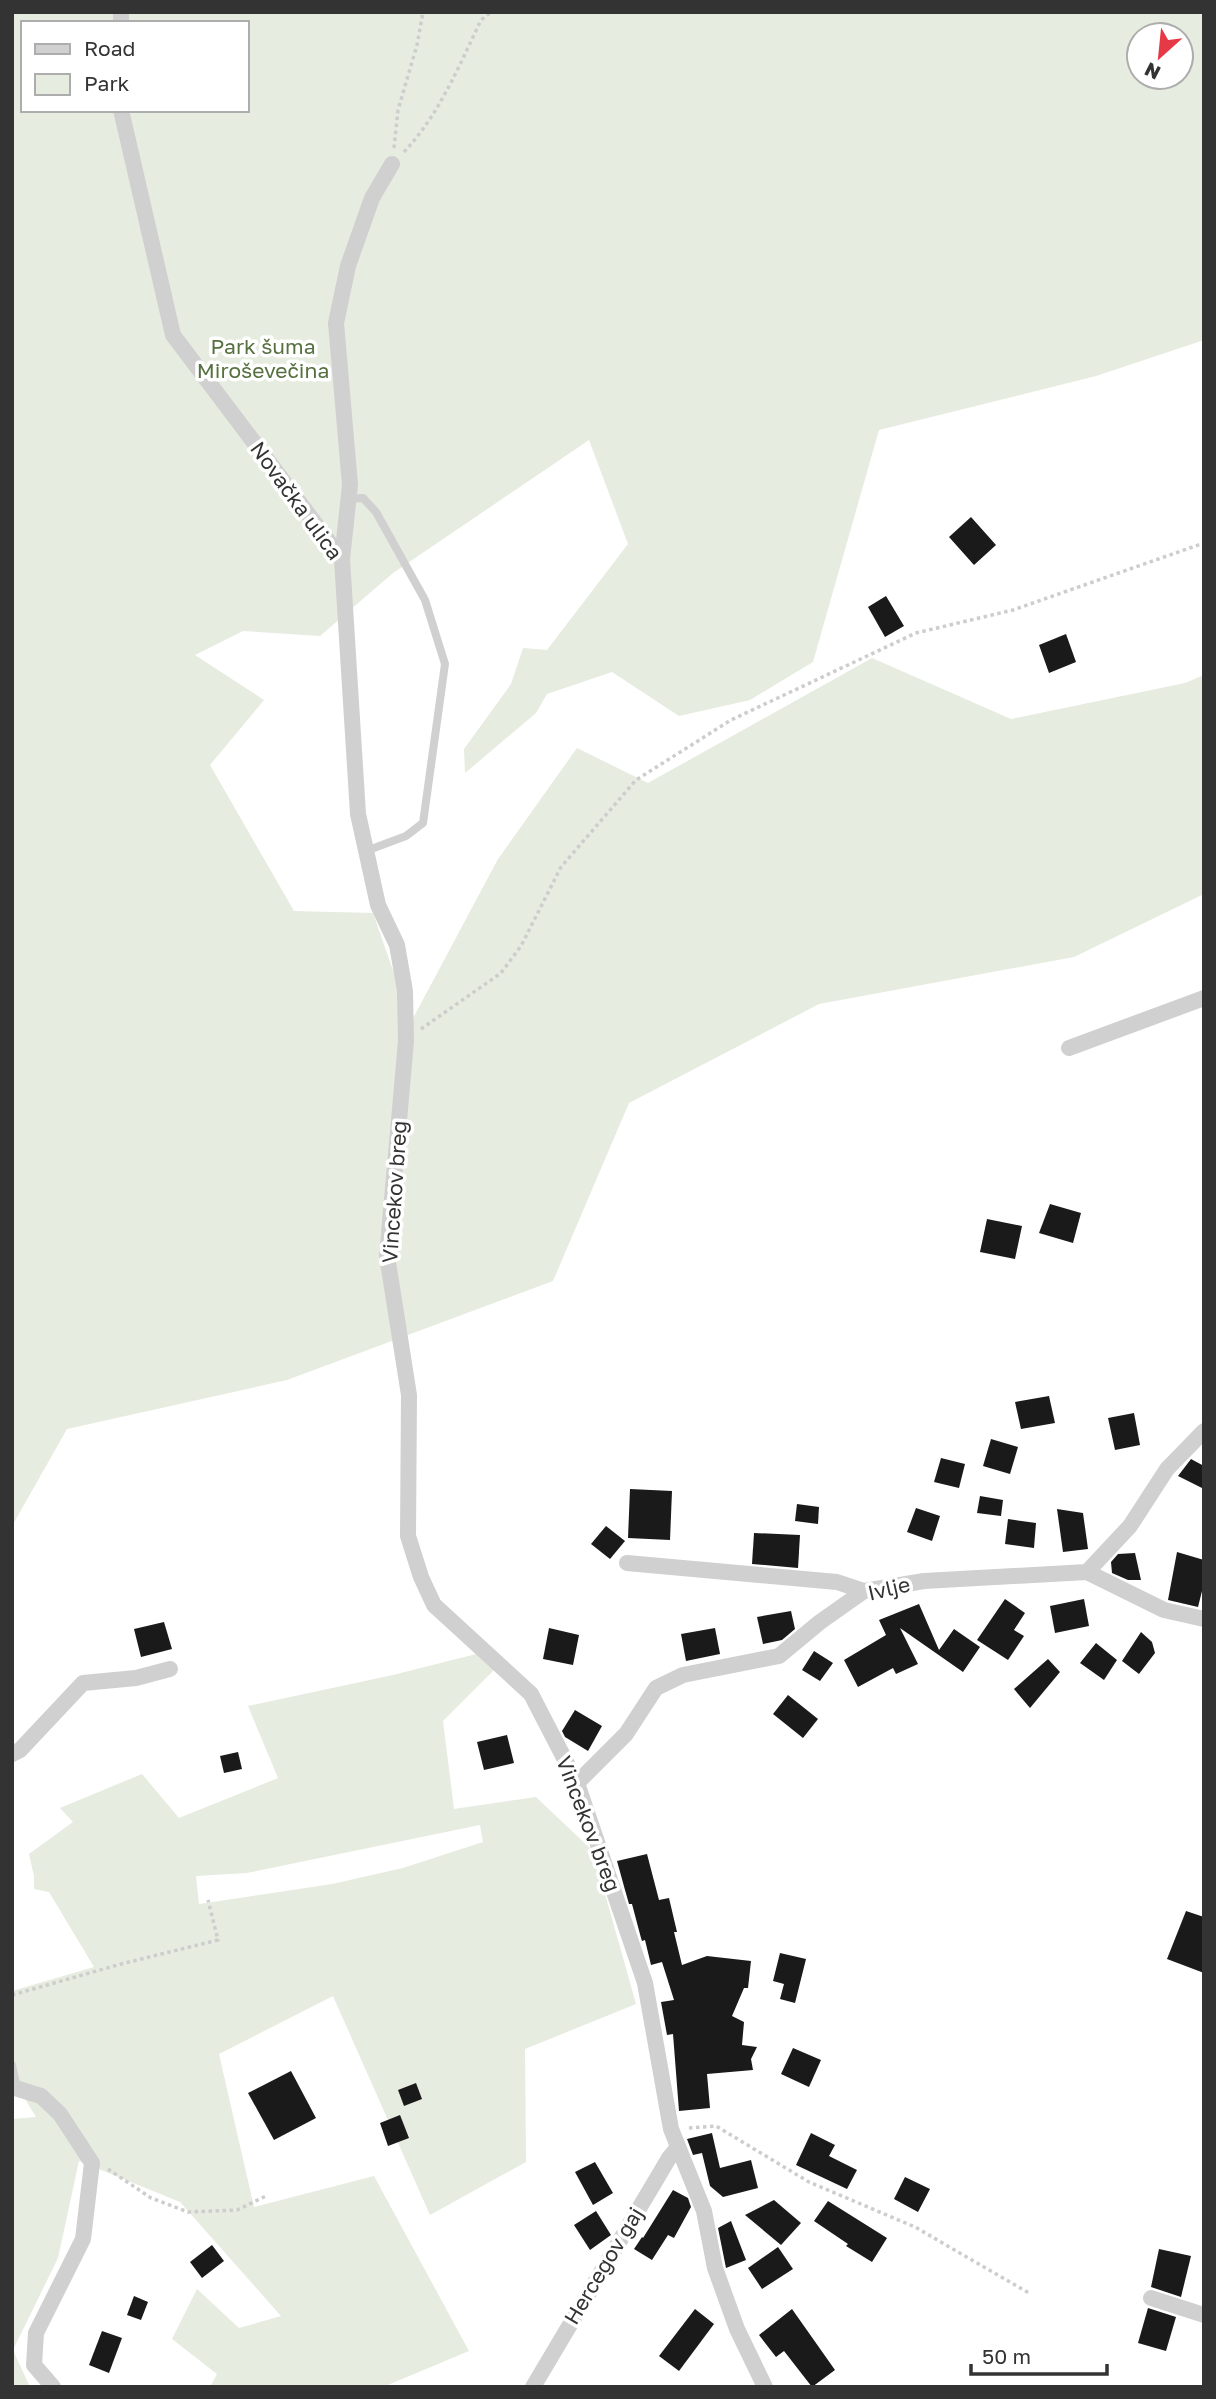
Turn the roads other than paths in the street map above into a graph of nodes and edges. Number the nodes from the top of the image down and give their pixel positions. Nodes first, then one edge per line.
1 (121, 112) edge
2 (392, 164) road end
3 (348, 499) junction
4 (342, 559) junction
5 (366, 850) junction
6 (1204, 998) edge
7 (406, 1041) joint
8 (1069, 1048) dead end
9 (1204, 1431) edge
10 (628, 1563) dead end
11 (1087, 1572) junction
12 (864, 1591) junction
13 (1204, 1619) edge
14 (170, 1668) dead end
15 (12, 1754) edge
16 (577, 1783) junction
17 (12, 2065) edge
18 (14, 2088) edge
19 (678, 2147) junction
20 (1151, 2298) dead end
21 (1204, 2315) edge
22 (53, 2387) edge
23 (533, 2387) edge
24 (765, 2387) edge

1 - 4 street, Novačka ulica
2 - 3 street
3 - 4 street
3 - 5 lane
4 - 5 street, Novačka ulica
5 - 7 street, Novačka ulica
6 - 8 street
7 - 16 street, Vincekov breg
9 - 11 street
10 - 12 street
11 - 12 street, Ivlje
11 - 13 street
12 - 16 street, Ivlje
14 - 15 street
16 - 19 street, Vincekov breg
17 - 18 lane
18 - 22 street
19 - 23 street, Hercegov gaj
19 - 24 street, Vincekov breg
20 - 21 street

